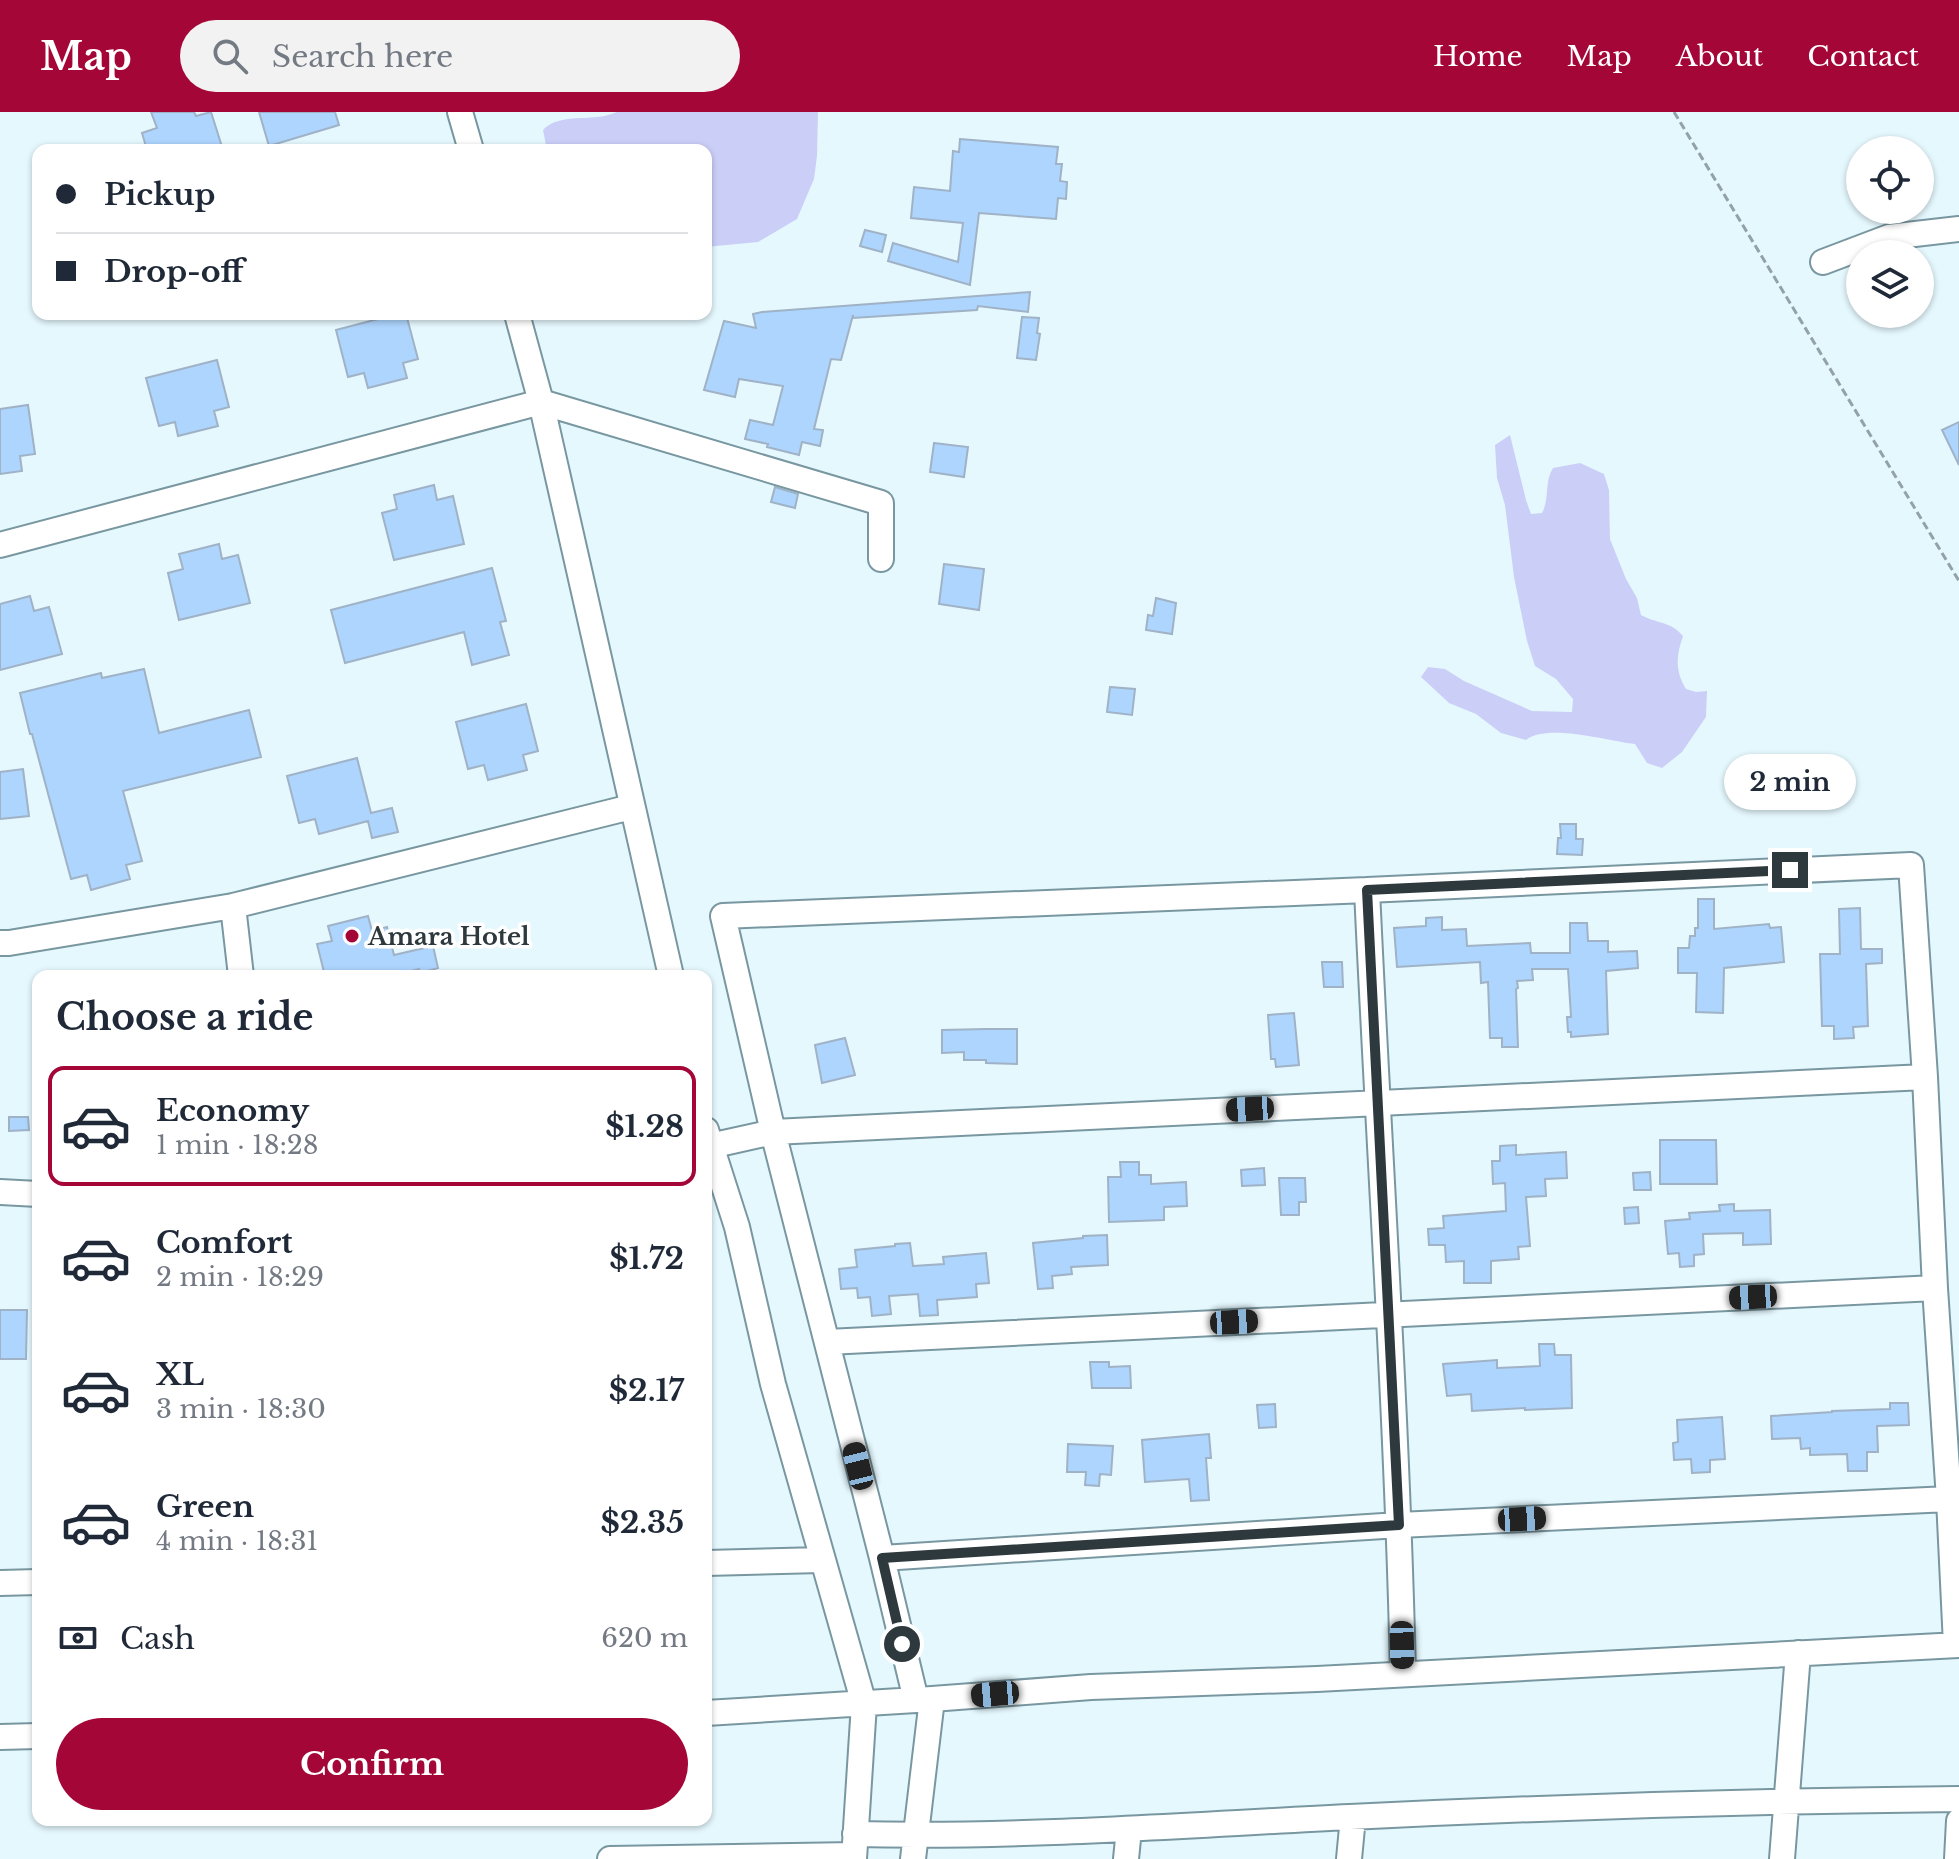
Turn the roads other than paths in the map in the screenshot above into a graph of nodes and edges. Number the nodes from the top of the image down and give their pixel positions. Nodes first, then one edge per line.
1 (460, 112) edge
2 (469, 144) edge
3 (1959, 229) edge
4 (1823, 262) dead end
5 (519, 320) edge
6 (541, 402) junction
7 (0, 545) edge
8 (881, 559) dead end
9 (631, 807) junction
10 (1367, 890) junction
11 (233, 906) junction
12 (0, 943) edge
13 (240, 970) edge
14 (670, 970) edge
15 (1925, 1077) junction
16 (1377, 1102) junction
17 (773, 1132) junction
18 (712, 1142) edge
19 (712, 1157) edge
20 (0, 1192) edge
21 (32, 1194) edge
22 (1935, 1288) junction
23 (1390, 1314) junction
24 (827, 1342) junction
25 (1949, 1499) junction
26 (1399, 1525) junction
27 (882, 1558) junction
28 (821, 1560) junction
29 (712, 1563) edge
30 (32, 1582) edge
31 (0, 1583) edge
32 (1957, 1645) edge
33 (1798, 1653) junction
34 (1403, 1674) junction
35 (924, 1700) junction
36 (864, 1704) junction
37 (712, 1713) edge
38 (32, 1736) edge
39 (0, 1737) edge
40 (1959, 1799) edge
41 (1786, 1801) junction
42 (1353, 1817) junction
43 (1959, 1821) edge
44 (1129, 1829) junction
45 (914, 1847) edge
46 (854, 1849) edge
47 (610, 1859) edge
48 (616, 1859) edge
49 (1126, 1859) edge
50 (1349, 1859) edge
51 (1782, 1859) edge
52 (1957, 1859) edge

1 - 2 street
3 - 4 street
5 - 6 street
6 - 7 street
6 - 8 street
6 - 9 street
9 - 11 street
9 - 14 street
10 - 15 street
10 - 16 street
10 - 17 street
11 - 12 street
11 - 13 street
15 - 16 street
15 - 22 street
16 - 17 street
16 - 23 street
17 - 18 street
17 - 24 street
19 - 28 street
20 - 21 street
22 - 23 street
22 - 25 street
23 - 24 street
23 - 26 street
24 - 27 street
25 - 26 street
25 - 32 street
26 - 27 street
26 - 34 street
27 - 35 street
28 - 29 street
28 - 36 street
30 - 31 street
32 - 33 street
33 - 34 street
33 - 41 street
34 - 35 street
35 - 36 street
35 - 45 street
36 - 37 street
36 - 46 street
38 - 39 street
40 - 41 street
41 - 42 street
41 - 51 street
42 - 44 street
42 - 50 street
43 - 52 street
44 - 45 street
44 - 49 street
45 - 46 street
46 - 48 street
47 - 48 street

